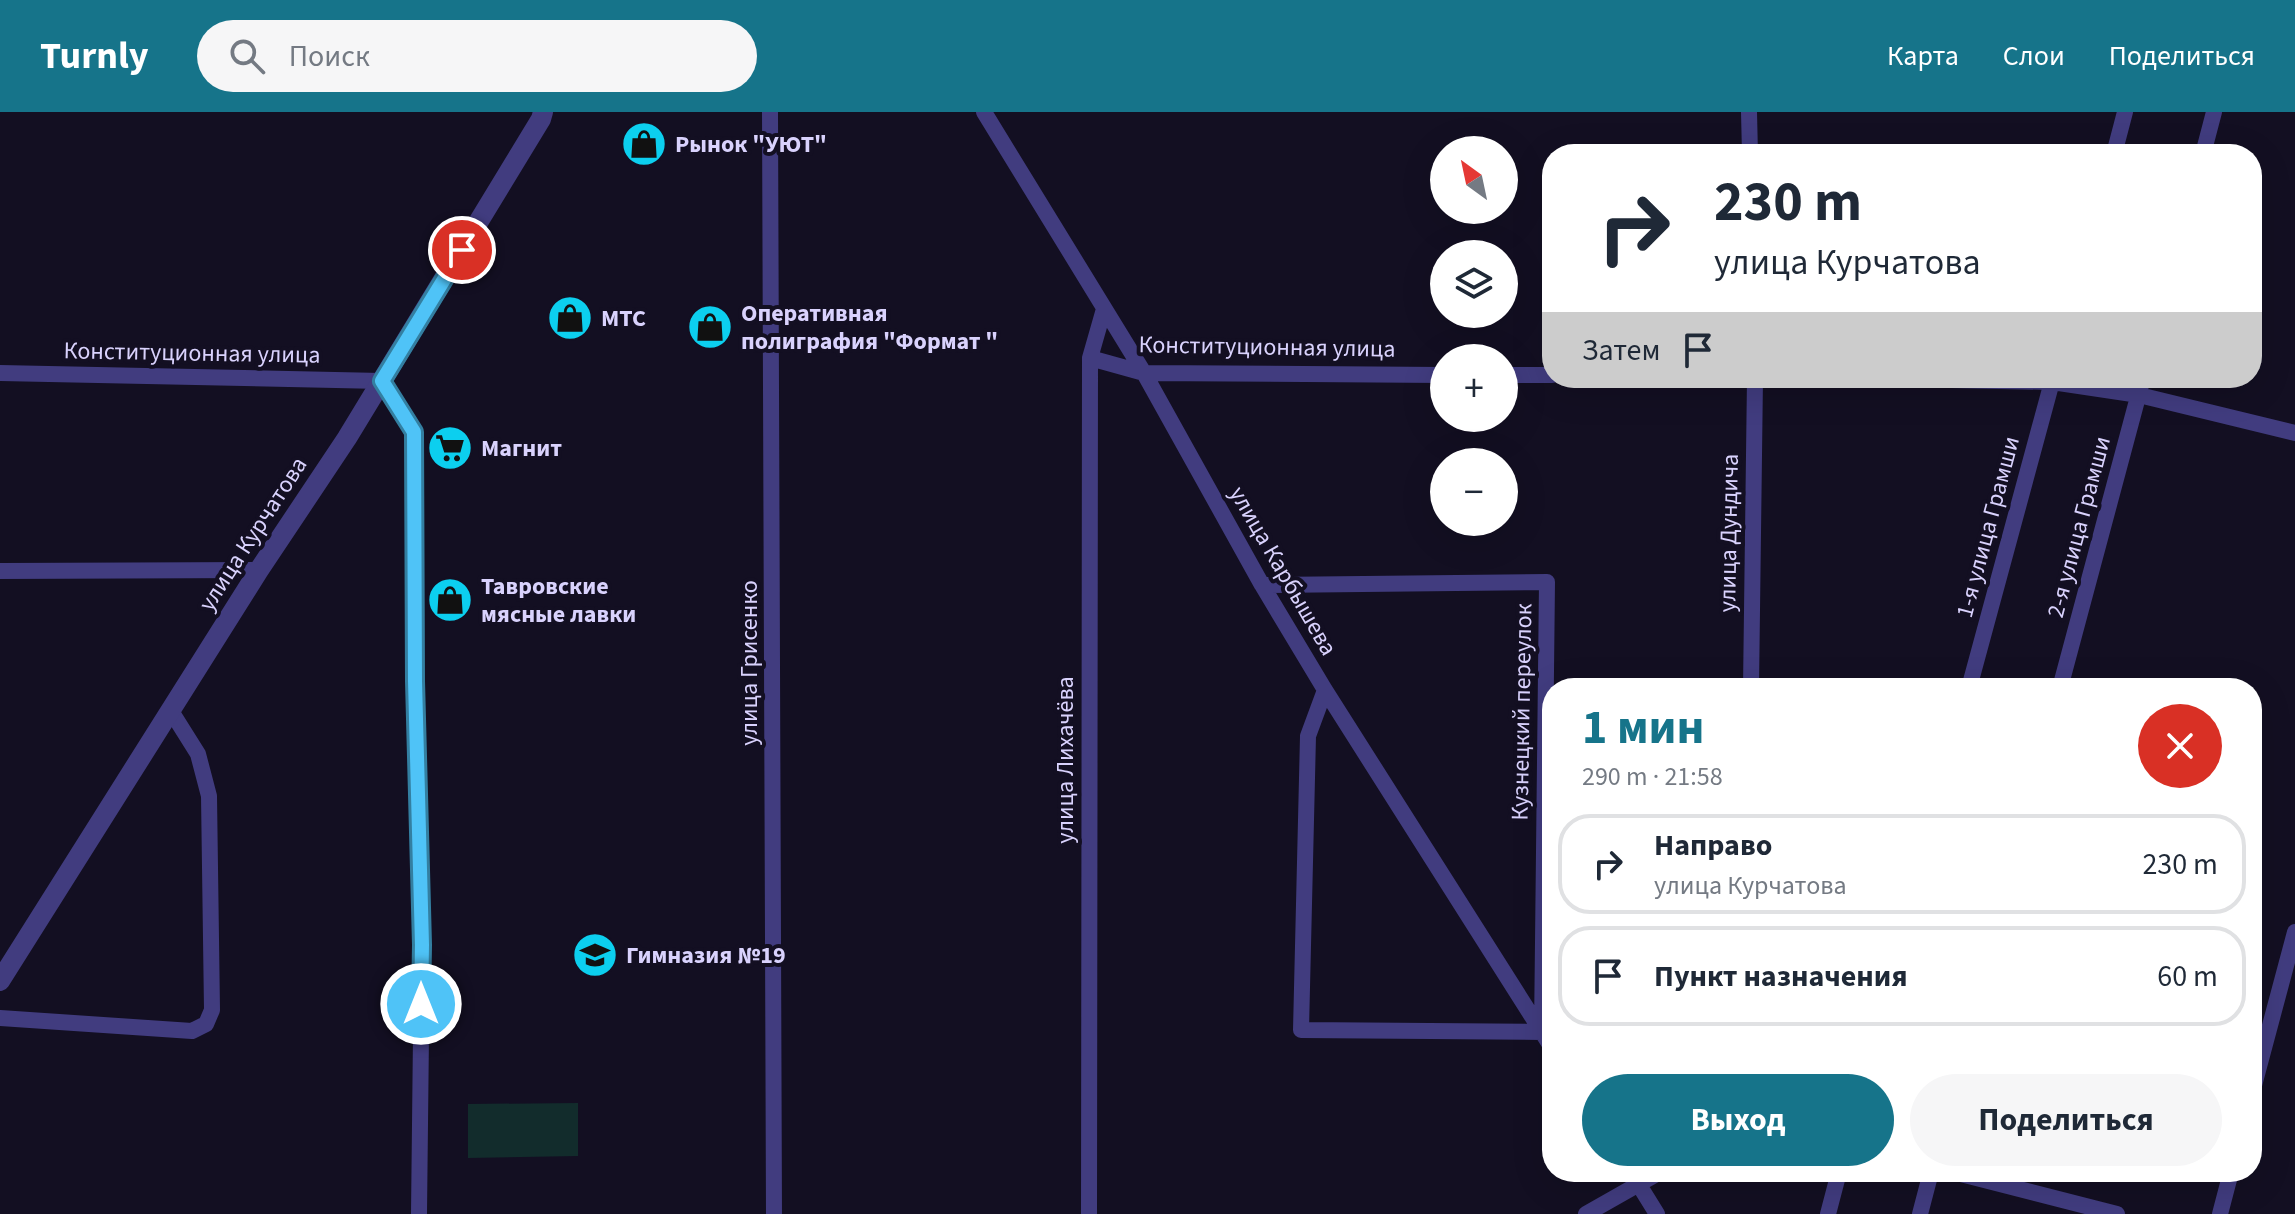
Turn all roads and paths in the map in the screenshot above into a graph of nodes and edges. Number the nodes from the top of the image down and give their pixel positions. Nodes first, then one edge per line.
1 (543, 112) edge
2 (770, 112) edge
3 (984, 112) edge
4 (1749, 112) edge
5 (2125, 112) edge
6 (2214, 112) edge
7 (1750, 144) edge
8 (2117, 144) edge
9 (2206, 144) edge
10 (1104, 309) junction
11 (1090, 358) junction
12 (0, 373) edge
13 (1144, 373) junction
14 (1430, 375) edge
15 (1518, 375) edge
16 (1542, 375) edge
17 (382, 381) junction
18 (1755, 388) edge
19 (2050, 388) edge
20 (2098, 388) edge
21 (2141, 388) edge
22 (2139, 395) junction
23 (2295, 433) edge
24 (259, 570) junction
25 (0, 571) edge
26 (1262, 585) junction
27 (1546, 678) edge
28 (1751, 678) edge
29 (1972, 678) edge
30 (2063, 678) edge
31 (1325, 690) junction
32 (171, 711) junction
33 (2295, 932) edge
34 (1, 978) edge
35 (0, 1018) edge
36 (1542, 1032) joint
37 (2262, 1037) edge
38 (1630, 1182) edge
39 (1637, 1182) edge
40 (1836, 1182) edge
41 (1928, 1182) edge
42 (1992, 1182) edge
43 (2228, 1182) edge
44 (419, 1214) edge
45 (774, 1214) edge
46 (1089, 1214) edge
47 (1586, 1214) edge
48 (1657, 1214) edge
49 (1828, 1214) edge
50 (1920, 1214) edge
51 (2117, 1214) edge
52 (2220, 1214) edge

1 - 17 street, улица Курчатова
2 - 45 street, улица Грисенко
3 - 10 street, улица Карбышева
4 - 7 street
5 - 8 street
6 - 9 street
10 - 11 street, улица Лихачёва
10 - 13 street, улица Карбышева
11 - 13 street, Конституционная улица
11 - 46 street, улица Лихачёва
12 - 17 street, Конституционная улица
13 - 14 street, Конституционная улица
13 - 26 street, улица Карбышева
15 - 16 street
17 - 24 street, улица Курчатова
17 - 44 street
18 - 28 street, улица Дундича
19 - 29 street, 1-я улица Грамши
20 - 22 street
21 - 22 street, 2-я улица Грамши
22 - 23 street
22 - 30 street, 2-я улица Грамши
24 - 25 street
24 - 32 street, улица Курчатова
26 - 27 street, Кузнецкий переулок
26 - 31 street, улица Карбышева
31 - 36 street, улица Карбышева
31 - 36 street
32 - 34 street, улица Курчатова
32 - 35 street
33 - 37 street
38 - 47 street
39 - 48 street
40 - 49 street
41 - 50 street
42 - 51 street
43 - 52 street

